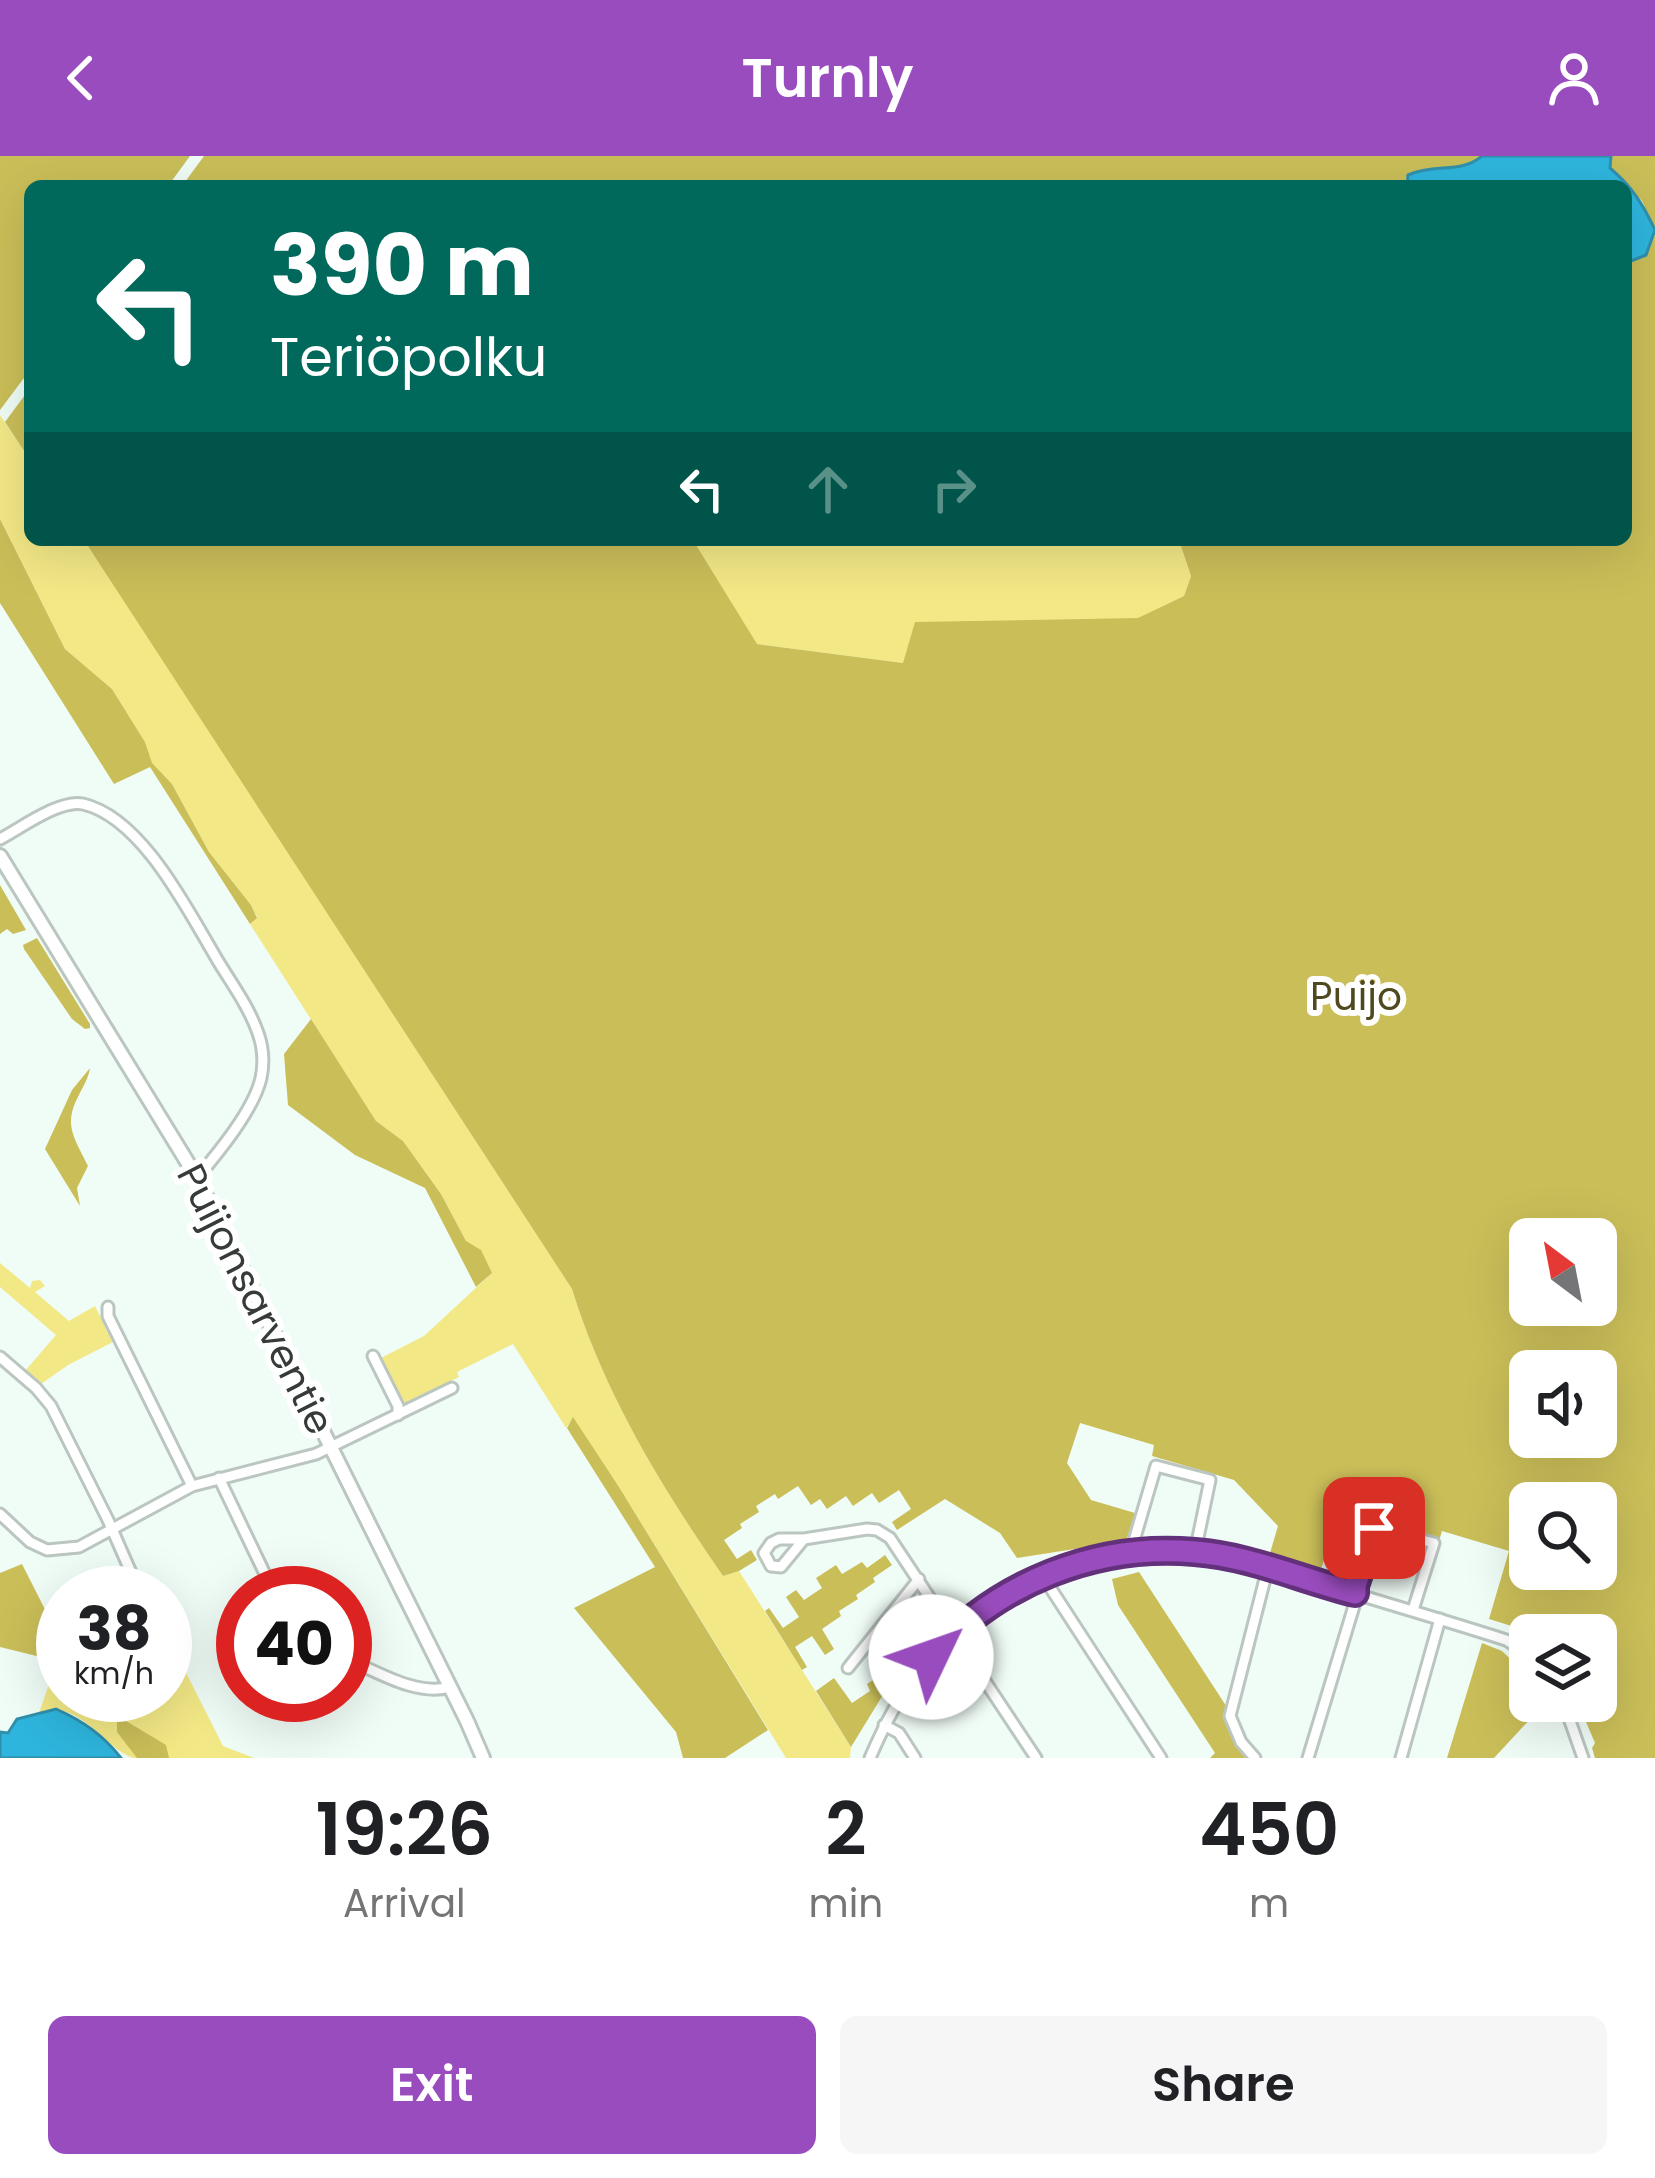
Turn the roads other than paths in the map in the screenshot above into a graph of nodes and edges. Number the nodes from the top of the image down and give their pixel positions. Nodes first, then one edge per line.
1 (0, 838) edge
2 (0, 856) edge
3 (197, 1178) junction
4 (108, 1307) dead end
5 (374, 1356) dead end
6 (0, 1357) edge
7 (452, 1388) dead end
8 (398, 1415) junction
9 (333, 1448) junction
10 (220, 1478) junction
11 (192, 1486) junction
12 (0, 1514) edge
13 (111, 1530) junction
14 (804, 1539) dead end
15 (1130, 1552) junction
16 (1195, 1552) junction
17 (128, 1566) edge
18 (261, 1566) edge
19 (1268, 1567) junction
20 (1042, 1576) junction
21 (919, 1579) junction
22 (1355, 1593) junction
23 (1414, 1610) junction
24 (1440, 1618) junction
25 (954, 1632) junction
26 (1509, 1642) edge
27 (848, 1668) dead end
28 (372, 1669) edge
29 (450, 1687) junction
30 (1569, 1722) edge
31 (884, 1725) junction
32 (1580, 1757) edge
33 (483, 1758) edge
34 (870, 1758) edge
35 (916, 1758) edge
36 (1036, 1758) edge
37 (1161, 1758) edge
38 (1255, 1758) edge
39 (1308, 1758) edge
40 (1401, 1758) edge

1 - 3 street
2 - 3 main road, Puijonsarventie
3 - 9 main road, Puijonsarventie
4 - 11 street
5 - 8 street
6 - 13 street
7 - 8 street
8 - 9 street
9 - 10 street
9 - 29 main road, Puijonsarventie
10 - 11 street
10 - 18 street
11 - 13 street
12 - 13 street
13 - 17 street
14 - 21 street
15 - 16 street
15 - 16 street
15 - 20 street
16 - 19 street
19 - 22 street
19 - 38 street
20 - 25 street
20 - 37 street
21 - 25 street
21 - 27 street
22 - 23 street
22 - 23 street
22 - 39 street
23 - 24 street
24 - 26 street
24 - 40 street
25 - 31 street
25 - 36 street
28 - 29 street
29 - 33 main road, Puijonsarventie
30 - 32 street
31 - 34 street
31 - 35 street

